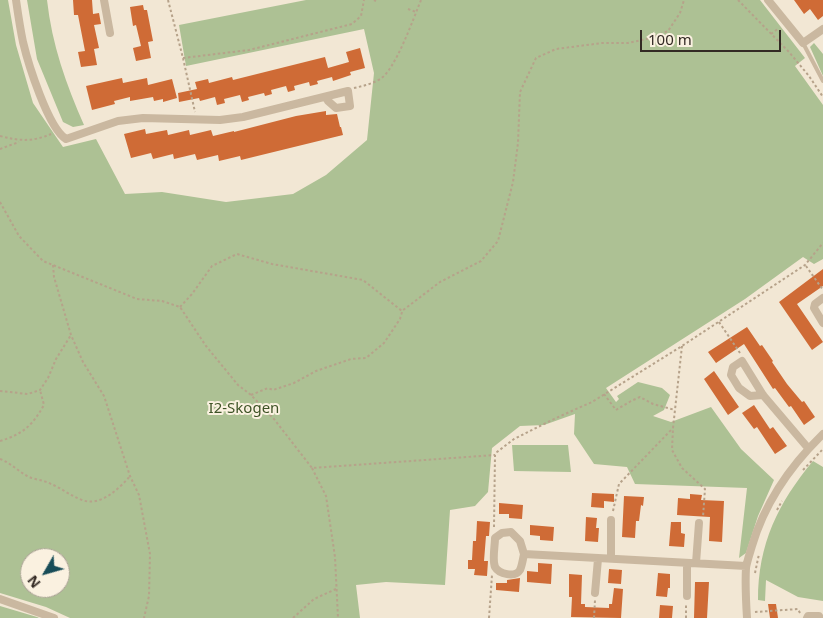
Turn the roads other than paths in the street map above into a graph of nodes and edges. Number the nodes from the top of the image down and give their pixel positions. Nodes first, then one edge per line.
1 (16, 0) edge
2 (104, 0) edge
3 (768, 0) edge
4 (823, 29) edge
5 (110, 33) dead end
6 (803, 43) junction
7 (823, 81) edge
8 (326, 97) junction
9 (823, 298) edge
10 (823, 323) edge
11 (763, 395) junction
12 (823, 434) edge
13 (808, 448) junction
14 (611, 520) road end
15 (699, 523) road end
16 (524, 554) junction
17 (611, 558) junction
18 (598, 559) junction
19 (692, 563) junction
20 (746, 566) junction
21 (595, 592) road end
22 (687, 596) road end
23 (0, 599) edge
24 (54, 618) edge
25 (747, 618) edge
26 (807, 618) edge
27 (820, 618) edge

1 - 8 street
2 - 5 street
3 - 6 street
4 - 6 street
6 - 7 lane
8 - 8 street
9 - 10 street
11 - 11 street
11 - 13 street
12 - 13 street
13 - 20 street
14 - 17 street
15 - 19 street
16 - 16 street
16 - 18 street
17 - 18 street
17 - 19 street
18 - 21 street
19 - 20 street
19 - 22 street
20 - 25 street
23 - 24 street
26 - 27 street

